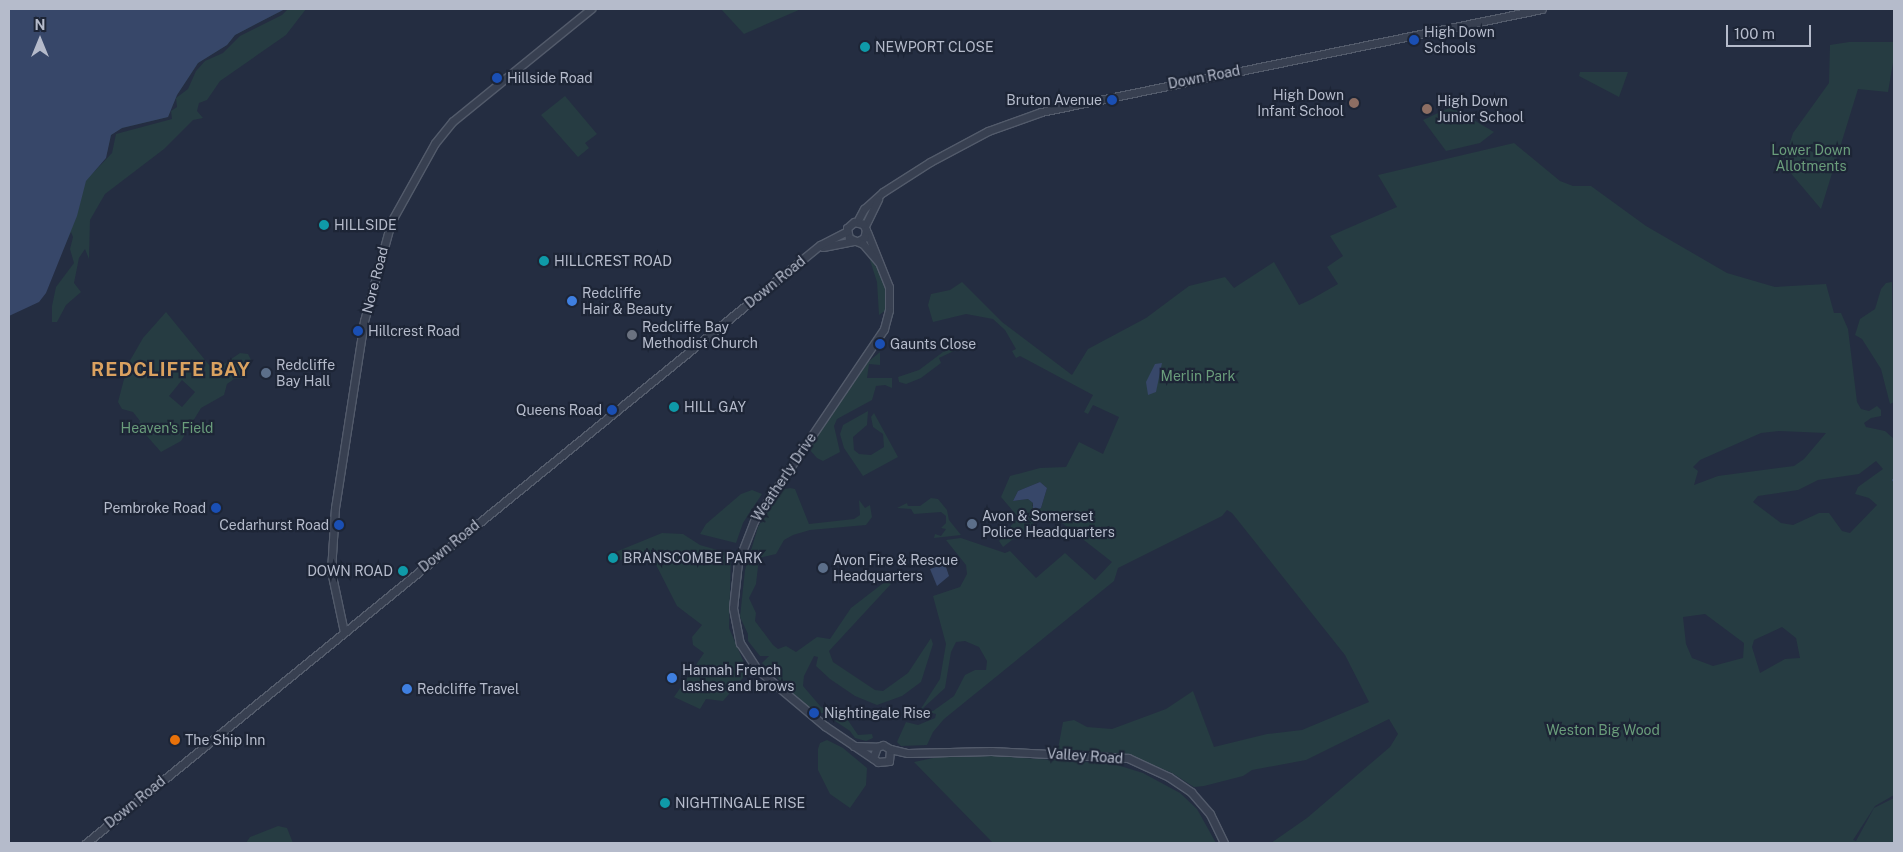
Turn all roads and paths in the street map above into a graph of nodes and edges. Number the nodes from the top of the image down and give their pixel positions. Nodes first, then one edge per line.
1 (591, 9) edge
2 (1542, 9) edge
3 (883, 192) junction
4 (857, 222) junction
5 (866, 229) junction
6 (847, 231) junction
7 (856, 241) junction
8 (813, 250) junction
9 (882, 265) junction
10 (344, 632) junction
11 (854, 746) junction
12 (877, 747) junction
13 (890, 749) junction
14 (908, 753) junction
15 (874, 758) junction
16 (891, 758) junction
17 (86, 843) edge
18 (1224, 843) edge

1 - 10 street, Nore Road
2 - 3 street, Down Road
3 - 4 street, Down Road
3 - 5 street, Down Road
4 - 5 street
4 - 6 street, Down Road
5 - 7 street, Down Road
5 - 9 street, Weatherly Drive
6 - 7 street
6 - 8 street, Down Road
7 - 8 street, Down Road
7 - 9 street, Weatherly Drive
8 - 10 street, Down Road
9 - 11 street, Weatherly Drive
10 - 17 street, Down Road
11 - 12 street, Valley Road
11 - 15 street, Weatherly Drive
12 - 13 street, Valley Road
12 - 15 street
13 - 14 street, Valley Road
13 - 16 street
14 - 16 street, Valley Road
14 - 18 street, Valley Road
15 - 16 street, Valley Road

